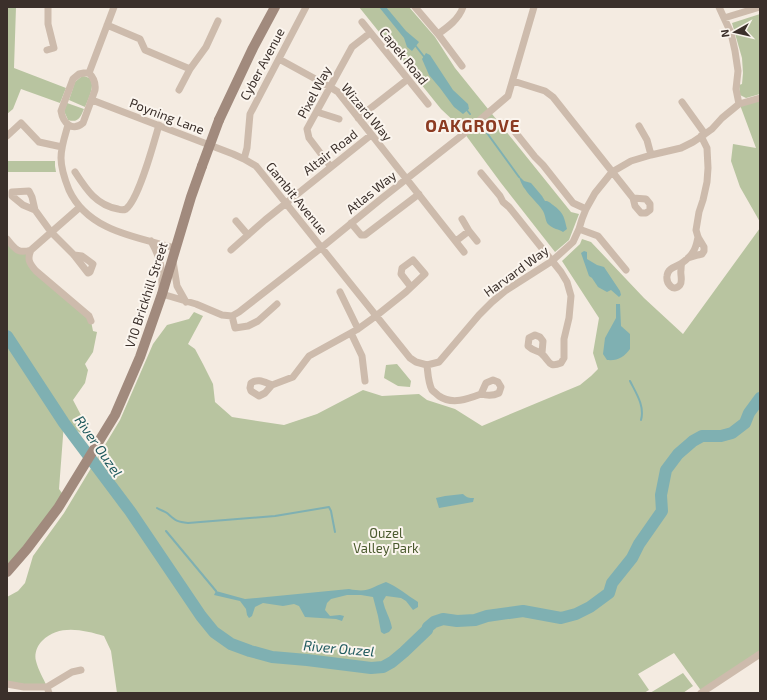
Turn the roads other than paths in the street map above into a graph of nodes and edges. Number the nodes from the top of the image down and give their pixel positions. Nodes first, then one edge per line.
1 (48, 7) edge
2 (114, 7) edge
3 (275, 7) edge
4 (306, 7) edge
5 (415, 7) edge
6 (463, 7) edge
7 (534, 7) edge
8 (719, 7) edge
9 (760, 8) edge
10 (724, 18) junction
11 (218, 21) dead end
12 (362, 22) dead end
13 (107, 25) junction
14 (370, 33) junction
15 (438, 34) junction
16 (54, 48) dead end
17 (279, 59) junction
18 (462, 66) dead end
19 (190, 69) junction
20 (88, 73) junction
21 (408, 79) junction
22 (513, 81) junction
23 (330, 87) junction
24 (179, 90) dead end
25 (760, 98) edge
26 (92, 100) junction
27 (682, 102) dead end
28 (428, 104) dead end
29 (739, 104) junction
30 (317, 112) junction
31 (358, 118) junction
32 (340, 119) dead end
33 (68, 125) junction
34 (159, 125) junction
35 (639, 126) dead end
36 (515, 132) dead end
37 (371, 135) junction
38 (703, 135) junction
39 (8, 136) edge
40 (62, 147) junction
41 (233, 154) joint
42 (651, 155) junction
43 (244, 159) junction
44 (331, 167) junction
45 (75, 172) dead end
46 (612, 172) junction
47 (481, 173) dead end
48 (407, 178) junction
49 (419, 194) junction
50 (633, 198) dead end
51 (286, 203) junction
52 (80, 207) junction
53 (586, 209) junction
54 (35, 210) dead end
55 (462, 219) dead end
56 (236, 221) dead end
57 (351, 223) junction
58 (579, 229) junction
59 (469, 231) junction
60 (51, 232) junction
61 (248, 235) junction
62 (7, 239) edge
63 (151, 241) junction
64 (456, 241) junction
65 (477, 241) dead end
66 (321, 248) junction
67 (31, 250) junction
68 (231, 250) dead end
69 (174, 252) junction
70 (464, 252) dead end
71 (74, 255) dead end
72 (552, 261) junction
73 (682, 264) dead end
74 (626, 270) dead end
75 (411, 287) dead end
76 (340, 292) dead end
77 (162, 294) junction
78 (186, 302) junction
79 (277, 304) dead end
80 (232, 316) junction
81 (376, 316) junction
82 (91, 321) dead end
83 (358, 329) junction
84 (350, 333) junction
85 (542, 353) dead end
86 (427, 366) junction
87 (365, 381) dead end
88 (272, 385) dead end
89 (481, 394) dead end
90 (7, 572) edge
91 (760, 654) edge
92 (80, 670) dead end
93 (7, 684) edge
94 (48, 690) edge
95 (701, 693) edge

1 - 16 street
2 - 13 street
3 - 69 street, V10 Brickhill Street, bridge
4 - 17 street, Cyber Avenue
5 - 15 street
6 - 15 street
7 - 22 street, Atlas Way
8 - 10 street
9 - 10 street
10 - 29 street
11 - 19 street
12 - 14 street, Capek Road
13 - 19 street
13 - 20 street
14 - 21 street, Capek Road
14 - 23 street, Pixel Way
15 - 18 street
17 - 23 street, Wizard Way
17 - 43 street, Cyber Avenue
19 - 24 street
20 - 26 street
20 - 33 street
21 - 28 street, Capek Road
21 - 31 street
22 - 46 street
22 - 48 street, Atlas Way
23 - 30 street, Pixel Way
23 - 31 street, Wizard Way
25 - 29 street
26 - 33 street
26 - 34 street, Poyning Lane
27 - 38 street
29 - 38 street, Harvard Way
30 - 32 street
30 - 44 street, Pixel Way
31 - 37 street, Wizard Way
33 - 40 street
34 - 41 street, Poyning Lane
34 - 45 street
35 - 42 street
36 - 53 street
37 - 44 street, Altair Road
37 - 48 street, Wizard Way
38 - 42 street, Harvard Way
38 - 73 street
39 - 40 street
40 - 52 street
41 - 43 street, Gambit Avenue
42 - 46 street, Harvard Way
43 - 51 street, Gambit Avenue
44 - 51 street, Altair Road
46 - 50 street
46 - 53 street, Harvard Way
47 - 72 street
48 - 49 street, Wizard Way
48 - 57 street, Atlas Way
49 - 57 street
49 - 64 street, Wizard Way
51 - 61 street, Altair Road
51 - 66 street, Gambit Avenue
52 - 60 street
52 - 63 street
53 - 58 street, Harvard Way
54 - 60 street
55 - 59 street
56 - 61 street
57 - 66 street, Atlas Way
58 - 72 street, Harvard Way
58 - 74 street
59 - 64 street
59 - 65 street
60 - 67 street
60 - 71 street
61 - 68 street, Altair Road
62 - 67 street
63 - 69 street
63 - 77 street
64 - 70 street, Wizard Way
66 - 80 street, Atlas Way
66 - 81 street
67 - 82 street
69 - 77 street, V10 Brickhill Street
69 - 78 street
72 - 85 street
72 - 86 street, Harvard Way
75 - 81 street
76 - 83 street
77 - 78 street
77 - 90 street, V10 Brickhill Street
78 - 80 street
79 - 80 street
81 - 83 street
81 - 86 street
83 - 84 street
84 - 87 street
84 - 88 street
86 - 89 street
91 - 95 street
92 - 94 street
93 - 94 street

